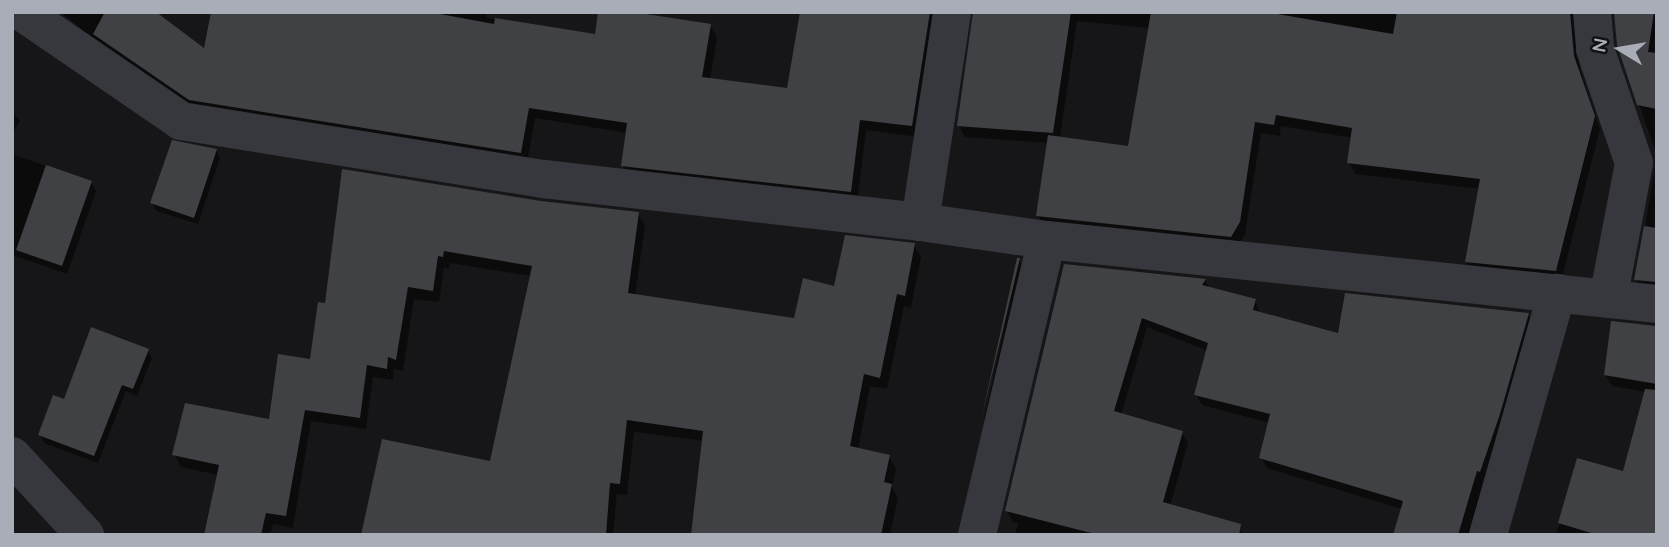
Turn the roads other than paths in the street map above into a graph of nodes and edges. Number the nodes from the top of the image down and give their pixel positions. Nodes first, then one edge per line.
1 (22, 12) edge
2 (951, 12) edge
3 (1592, 12) edge
4 (920, 222) junction
5 (1046, 240) junction
6 (1557, 293) junction
7 (1608, 299) junction
8 (1657, 304) edge
9 (12, 457) edge
10 (85, 535) edge
11 (978, 535) edge
12 (1488, 535) edge

1 - 4 street
2 - 4 street
3 - 7 street
4 - 5 street
5 - 6 street
5 - 11 street
6 - 7 street
6 - 12 street
7 - 8 street
9 - 10 street

